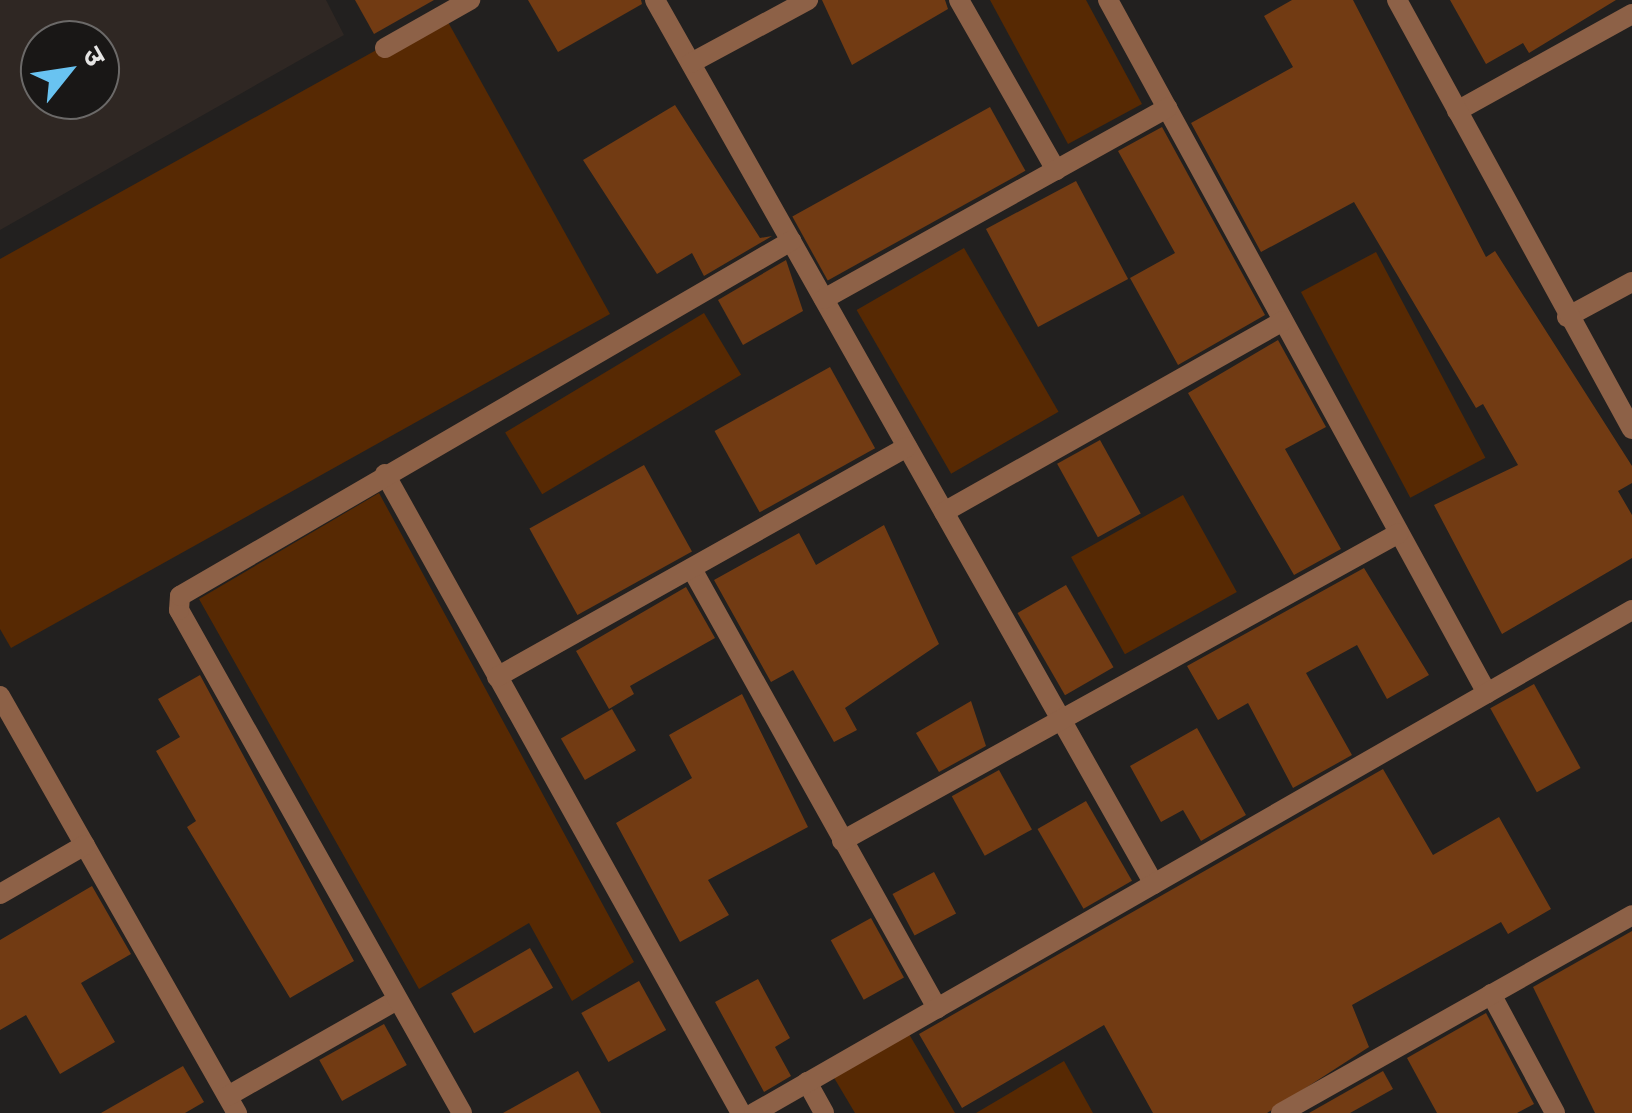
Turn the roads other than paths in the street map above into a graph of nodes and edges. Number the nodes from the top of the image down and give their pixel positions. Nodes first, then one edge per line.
1 (470, 0) edge
2 (655, 0) edge
3 (808, 0) edge
4 (959, 0) edge
5 (1108, 0) edge
6 (1398, 0) edge
7 (1632, 14) edge
8 (385, 48) dead end
9 (691, 63) junction
10 (1167, 108) junction
11 (1456, 111) junction
12 (1056, 170) junction
13 (791, 241) junction
14 (1632, 282) edge
15 (824, 299) junction
16 (1568, 317) junction
17 (1284, 321) junction
18 (1632, 429) edge
19 (907, 447) junction
20 (385, 474) junction
21 (944, 512) junction
22 (1399, 532) junction
23 (692, 570) junction
24 (1632, 610) edge
25 (497, 677) junction
26 (1487, 693) junction
27 (0, 696) edge
28 (1061, 720) junction
29 (842, 841) junction
30 (85, 846) junction
31 (1154, 884) junction
32 (0, 894) edge
33 (1632, 916) edge
34 (1491, 994) junction
35 (397, 1000) junction
36 (937, 1008) junction
37 (807, 1082) junction
38 (233, 1105) edge
39 (1314, 1105) edge
40 (462, 1113) edge
41 (740, 1113) edge
42 (754, 1113) edge
43 (824, 1113) edge
44 (1281, 1113) edge
45 (1555, 1113) edge

1 - 8 street
2 - 9 street
3 - 9 street
4 - 12 street
5 - 10 street
6 - 11 street
7 - 11 street
9 - 13 street
10 - 12 street
10 - 17 street
11 - 16 street
12 - 15 street
13 - 15 street
13 - 20 street
14 - 16 street
15 - 19 street
16 - 18 street
17 - 21 street
17 - 22 street
19 - 21 street
19 - 23 street
20 - 25 street
20 - 35 street
21 - 28 street
22 - 26 street
22 - 28 street
23 - 25 street
23 - 29 street
24 - 26 street
25 - 41 street
26 - 31 street
27 - 30 street
28 - 29 street
28 - 31 street
29 - 36 street
30 - 32 street
30 - 38 street
31 - 36 street
33 - 34 street
34 - 39 street
34 - 45 street
35 - 38 street
35 - 40 street
36 - 37 street
37 - 42 street
37 - 43 street
39 - 44 street

